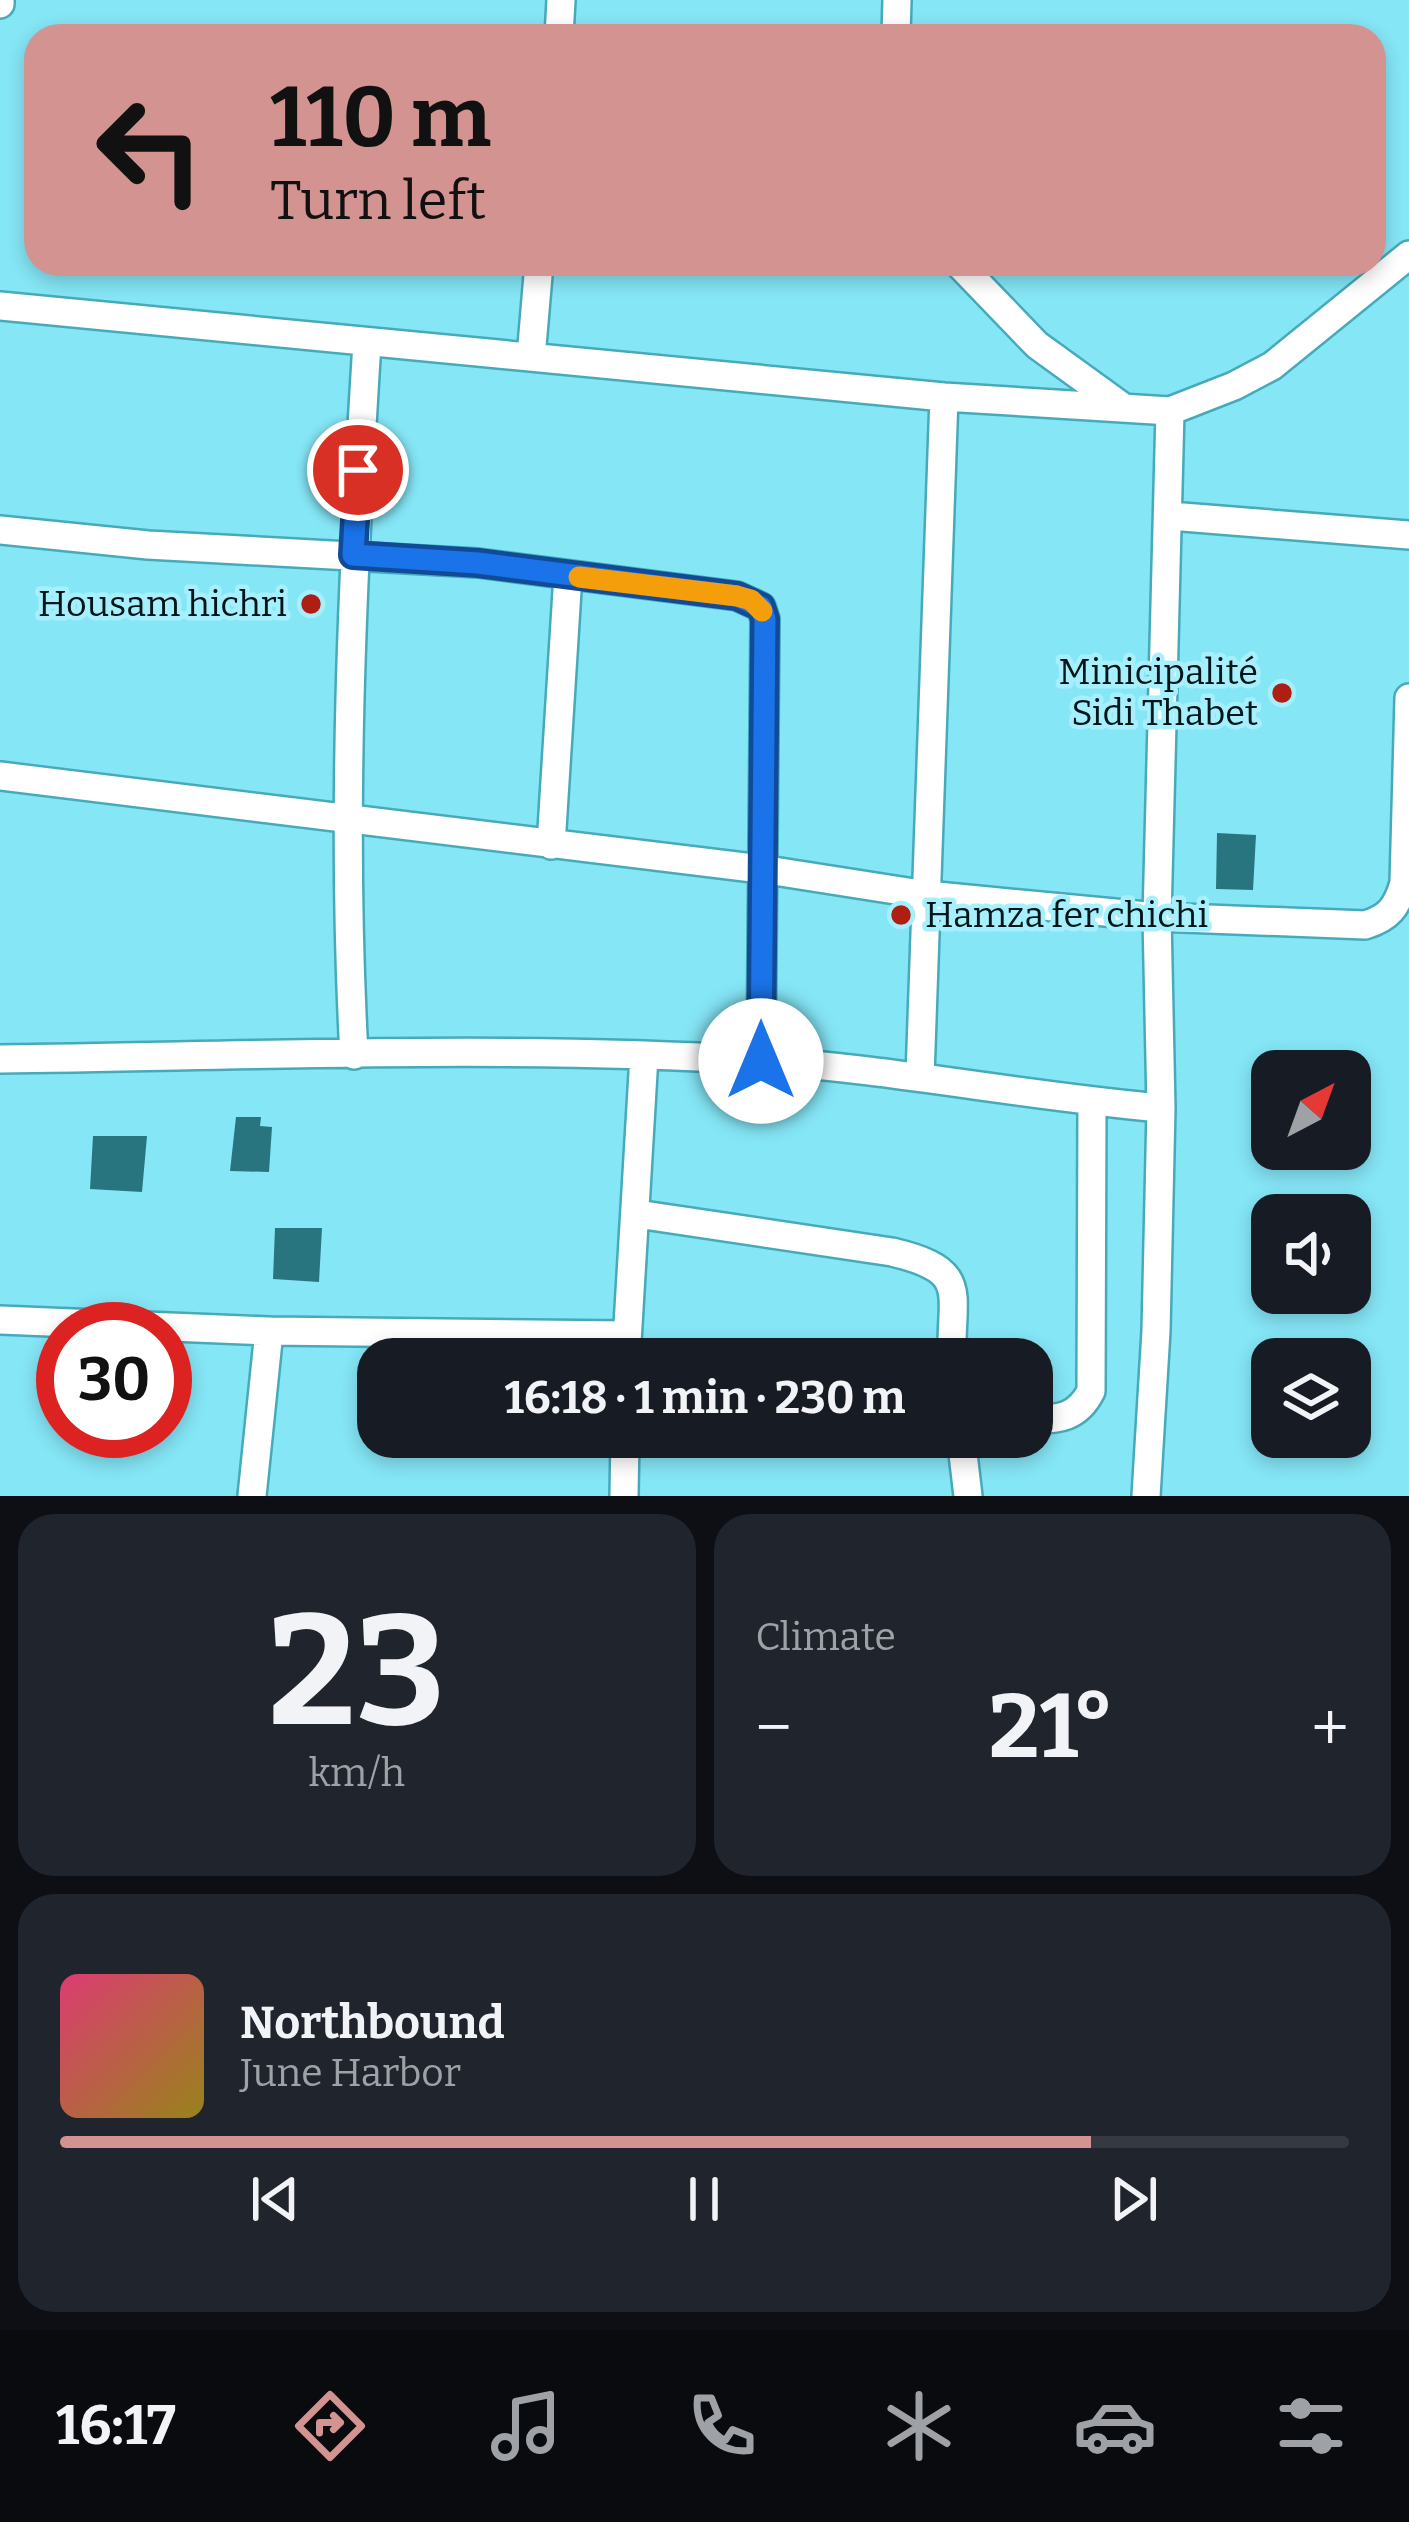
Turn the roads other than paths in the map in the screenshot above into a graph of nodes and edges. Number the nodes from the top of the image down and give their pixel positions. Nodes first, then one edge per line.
1 (538, 276) edge
2 (970, 276) edge
3 (1383, 276) edge
4 (0, 306) edge
5 (367, 343) junction
6 (531, 357) junction
7 (944, 397) junction
8 (1128, 411) junction
9 (1170, 411) junction
10 (1170, 516) junction
11 (0, 530) edge
12 (1409, 535) edge
13 (353, 555) junction
14 (568, 575) junction
15 (1409, 698) edge
16 (0, 776) edge
17 (348, 821) junction
18 (551, 845) junction
19 (761, 869) junction
20 (927, 895) junction
21 (1157, 917) junction
22 (354, 1055) junction
23 (644, 1056) junction
24 (0, 1059) edge
25 (761, 1061) junction
26 (920, 1076) junction
27 (1092, 1102) junction
28 (1161, 1108) junction
29 (637, 1214) junction
30 (0, 1320) edge
31 (269, 1331) junction
32 (425, 1338) edge
33 (627, 1338) edge
34 (953, 1338) edge
35 (1053, 1417) edge
36 (625, 1458) edge
37 (963, 1458) edge
38 (252, 1496) edge
39 (624, 1496) edge
40 (968, 1496) edge
41 (1146, 1496) edge

1 - 6 street
2 - 8 street
3 - 9 street
4 - 5 street
5 - 6 street
5 - 13 street
6 - 7 street
7 - 8 street
7 - 20 street
8 - 9 street
9 - 10 street
10 - 12 street
10 - 21 street
11 - 13 street
13 - 14 street
13 - 17 street
14 - 18 street
14 - 19 street
15 - 21 street
16 - 17 street
17 - 18 street
17 - 22 street
18 - 19 street
19 - 20 street
19 - 25 street
20 - 21 street
20 - 26 street
21 - 28 street
22 - 23 street
22 - 24 street
23 - 25 street
23 - 29 street
25 - 26 street
26 - 27 street
27 - 28 street
27 - 35 street
28 - 41 street
29 - 33 street
29 - 34 street
30 - 31 street
31 - 32 street
31 - 38 street
36 - 39 street
37 - 40 street

